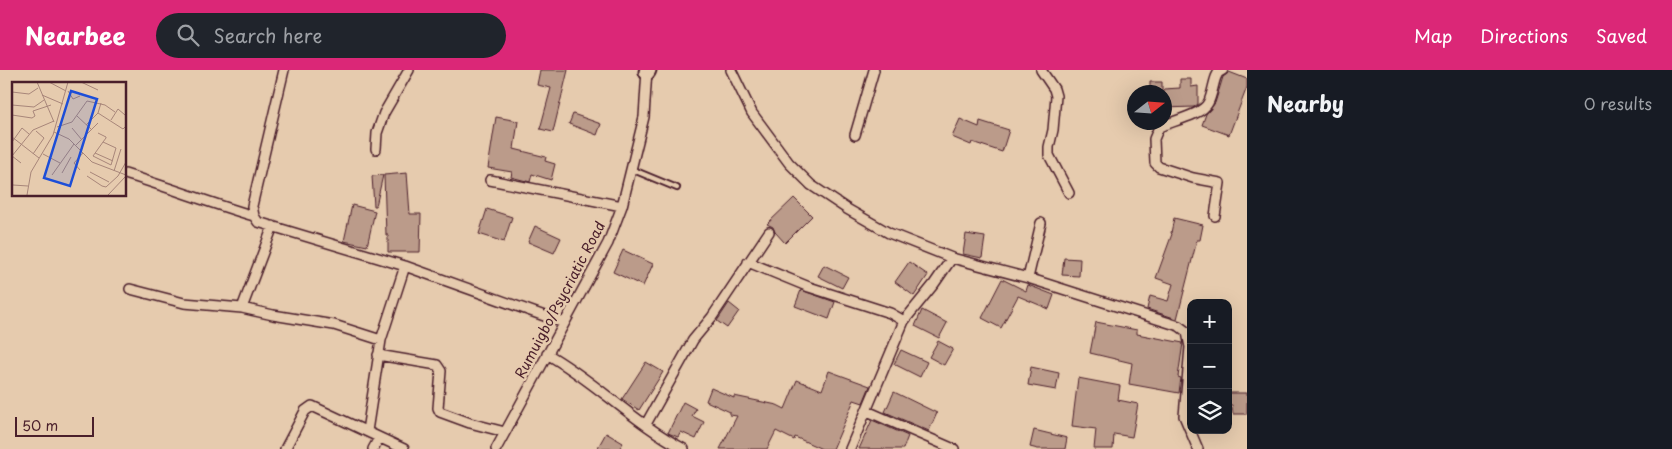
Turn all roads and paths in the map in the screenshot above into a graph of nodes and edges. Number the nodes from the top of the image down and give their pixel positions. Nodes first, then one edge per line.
1 (284, 70) edge
2 (409, 70) edge
3 (731, 70) edge
4 (874, 70) edge
5 (1041, 70) edge
6 (1223, 70) edge
7 (648, 71) edge
8 (854, 135) dead end
9 (376, 149) dead end
10 (631, 169) junction
11 (126, 174) edge
12 (490, 180) dead end
13 (677, 188) dead end
14 (1069, 193) dead end
15 (622, 206) junction
16 (254, 216) junction
17 (1216, 216) dead end
18 (1041, 223) dead end
19 (273, 226) junction
20 (769, 232) dead end
21 (952, 258) junction
22 (748, 262) junction
23 (405, 266) junction
24 (1028, 278) junction
25 (130, 289) dead end
26 (242, 308) junction
27 (904, 321) junction
28 (564, 323) junction
29 (381, 340) junction
30 (378, 354) junction
31 (546, 354) junction
32 (867, 411) junction
33 (646, 424) junction
34 (367, 431) junction
35 (506, 432) junction
36 (379, 438) junction
37 (286, 449) edge
38 (373, 449) edge
39 (404, 449) edge
40 (496, 449) edge
41 (684, 449) edge
42 (850, 449) edge
43 (954, 449) edge
44 (1198, 449) edge

1 - 16 street
2 - 9 street
3 - 21 street
4 - 8 street
5 - 14 street
6 - 17 street
7 - 10 street, Rumuigbo/Psycriatic Road
10 - 13 lane
10 - 15 street, Rumuigbo/Psycriatic Road
11 - 16 street
12 - 15 street
15 - 28 street, Rumuigbo/Psycriatic Road
16 - 19 street
18 - 24 street
19 - 23 street
19 - 26 street
20 - 22 street
21 - 24 street
21 - 27 street
22 - 27 street
22 - 33 street
23 - 28 street
23 - 29 street
24 - 44 street
25 - 26 street
26 - 29 street
27 - 32 street
28 - 31 street, Rumuigbo/Psycriatic Road
29 - 30 street
30 - 34 street
30 - 35 street
31 - 33 street
31 - 35 street, Rumuigbo/Psycriatic Road
32 - 42 street
32 - 43 street
33 - 41 street
34 - 36 street
34 - 37 street
35 - 40 street, Rumuigbo/Psycriatic Road
36 - 38 street
36 - 39 street

